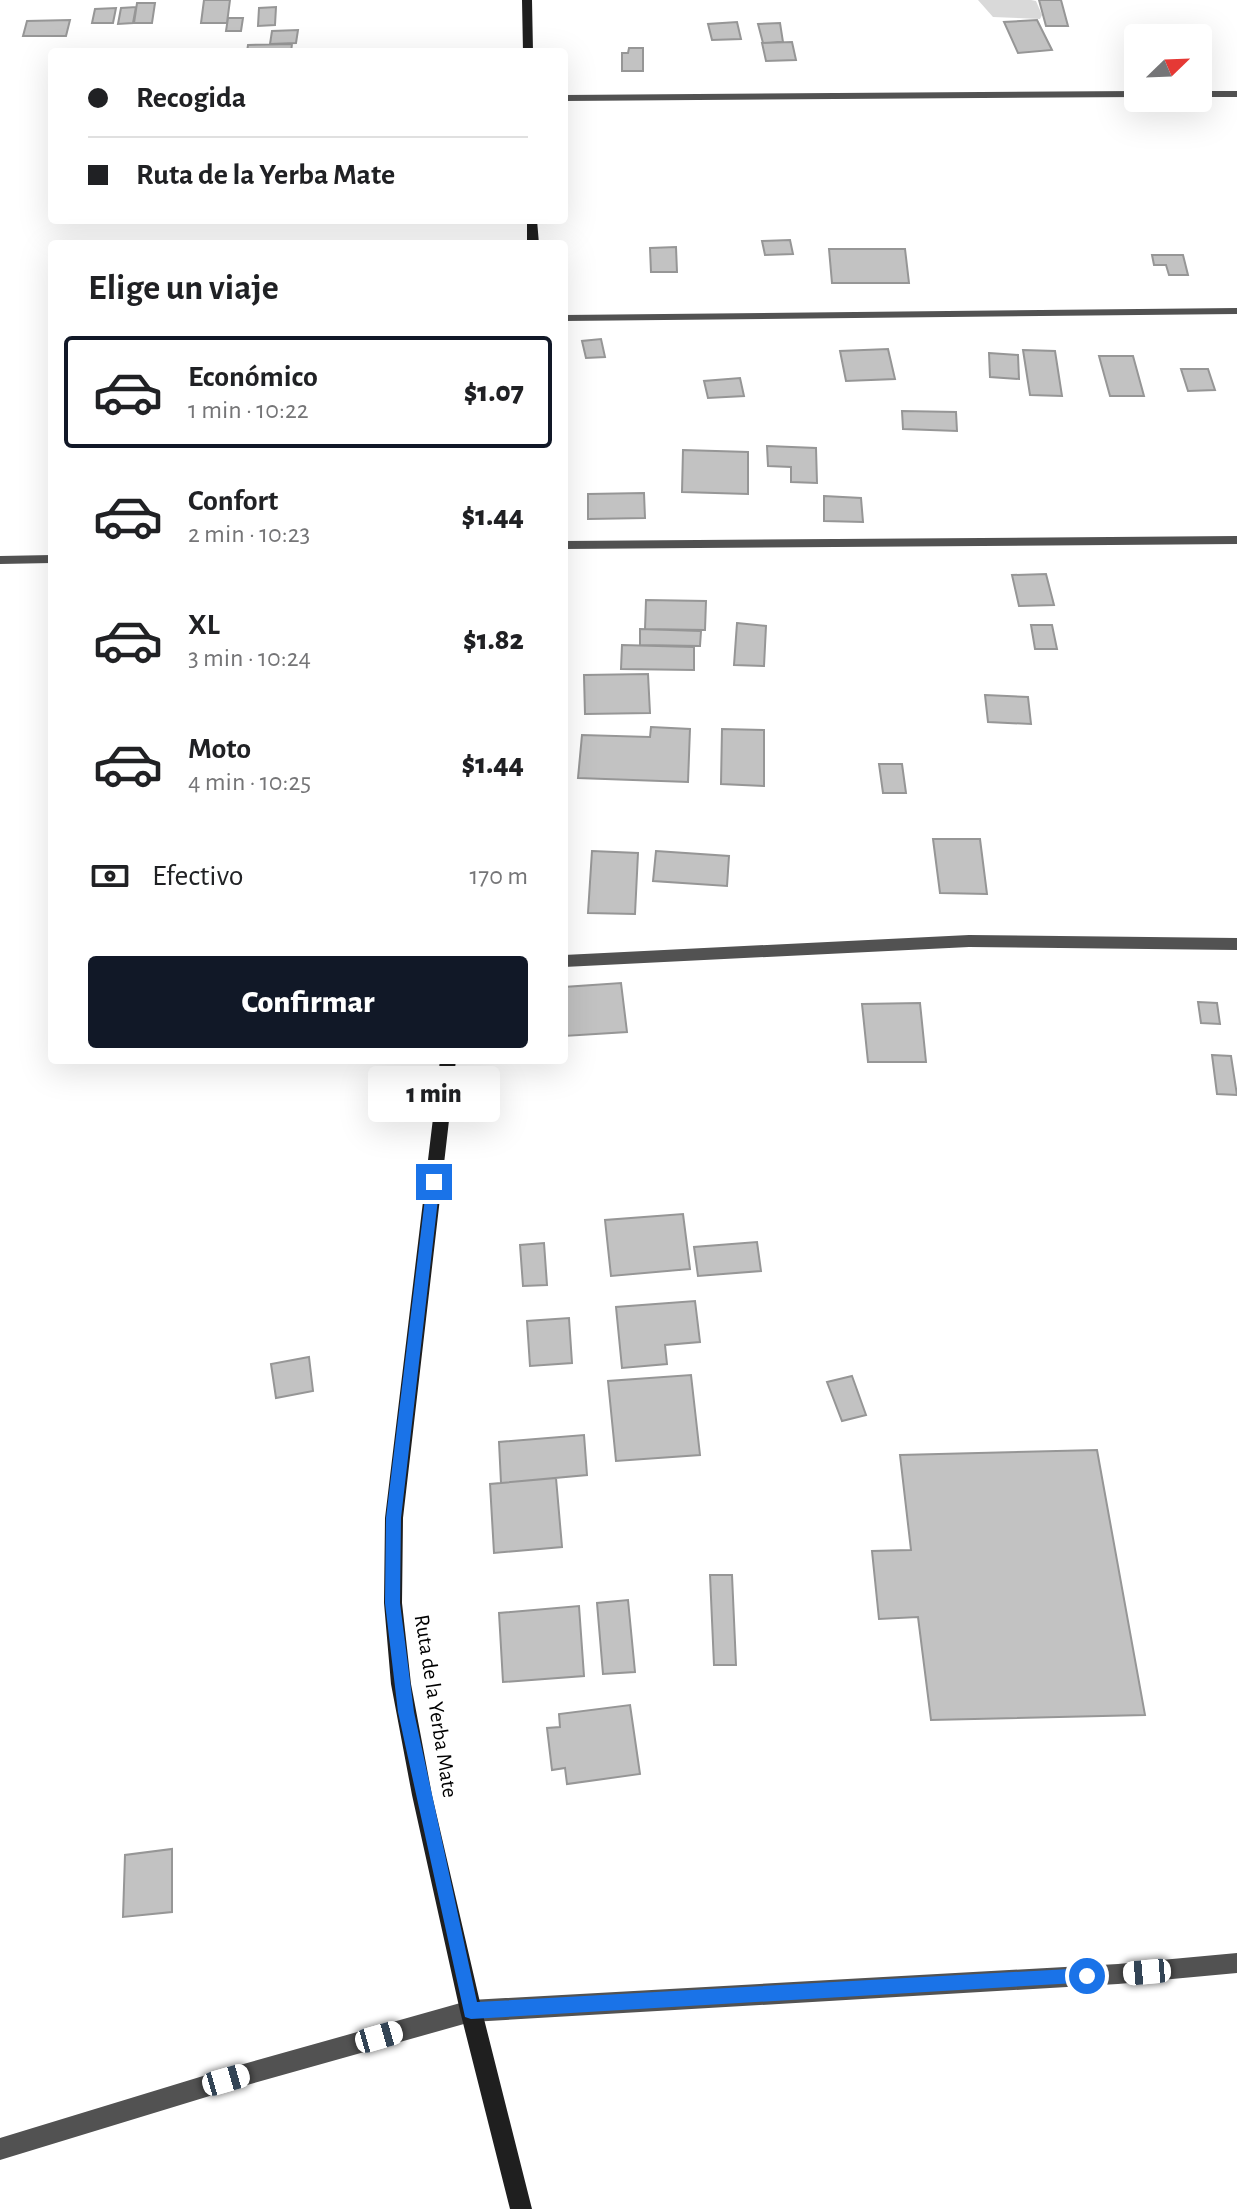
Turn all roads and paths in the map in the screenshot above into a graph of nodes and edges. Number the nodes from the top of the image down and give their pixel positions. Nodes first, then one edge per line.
1 (527, 0) edge
2 (528, 48) edge
3 (1124, 94) edge
4 (1212, 94) edge
5 (1237, 94) edge
6 (568, 98) edge
7 (1237, 311) edge
8 (568, 318) edge
9 (1237, 540) edge
10 (568, 545) edge
11 (48, 559) edge
12 (0, 560) edge
13 (1237, 944) edge
14 (568, 961) edge
15 (448, 1064) edge
16 (1237, 1963) edge
17 (471, 2011) junction
18 (0, 2149) edge
19 (521, 2209) edge

1 - 2 main road
3 - 6 street
4 - 5 street
7 - 8 street
9 - 10 street
11 - 12 street
13 - 14 street
15 - 17 main road, Ruta de la Yerba Mate
16 - 17 street
17 - 18 street
17 - 19 main road, Ruta de la Yerba Mate

